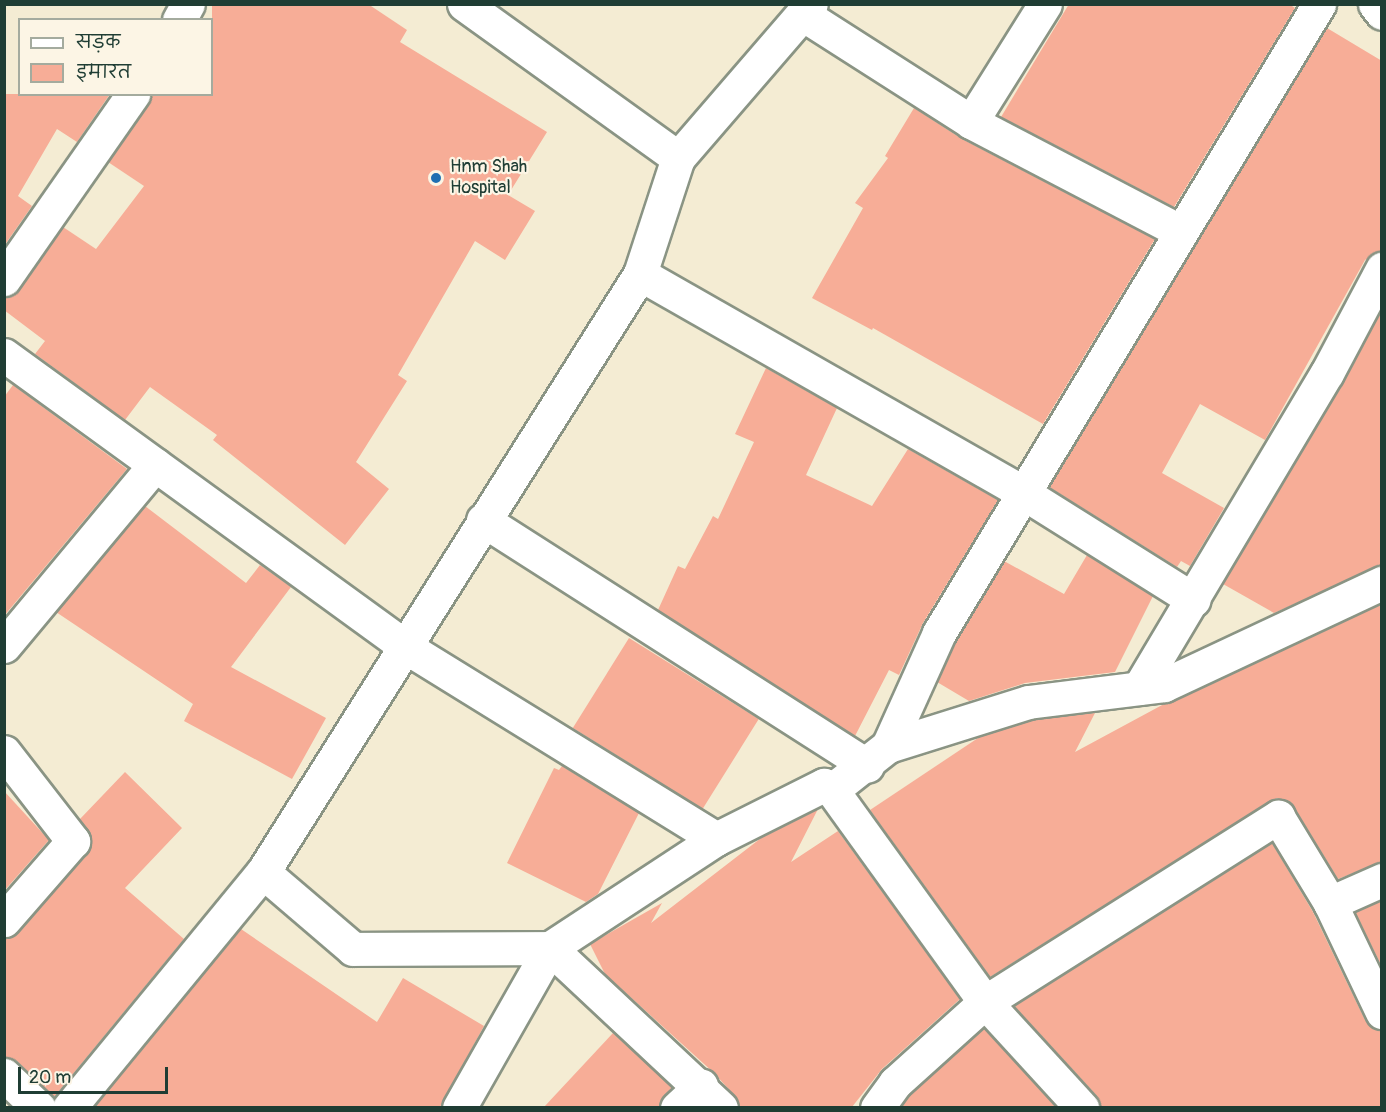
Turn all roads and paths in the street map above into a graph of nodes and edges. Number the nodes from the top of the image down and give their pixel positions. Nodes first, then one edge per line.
1 (188, 4) edge
2 (464, 4) edge
3 (1045, 4) edge
4 (1318, 4) edge
5 (1375, 4) edge
6 (807, 10) edge
7 (1382, 13) edge
8 (180, 18) edge
9 (132, 96) edge
10 (971, 122) junction
11 (678, 158) junction
12 (1181, 232) junction
13 (1382, 269) edge
14 (640, 274) junction
15 (4, 279) edge
16 (8, 365) edge
17 (155, 465) junction
18 (1025, 494) junction
19 (483, 520) junction
20 (1382, 583) edge
21 (1194, 600) junction
22 (4, 645) edge
23 (404, 646) junction
24 (1139, 688) junction
25 (4, 752) edge
26 (877, 756) junction
27 (832, 790) junction
28 (716, 839) junction
29 (262, 872) junction
30 (1382, 880) edge
31 (1330, 903) junction
32 (4, 920) edge
33 (550, 948) junction
34 (985, 1002) junction
35 (1382, 1012) edge
36 (4, 1075) edge
37 (711, 1096) edge
38 (39, 1107) edge
39 (69, 1107) edge
40 (459, 1107) edge
41 (677, 1107) edge
42 (877, 1107) edge
43 (1082, 1107) edge

1 - 8 street
2 - 11 street
3 - 10 street
4 - 12 street
5 - 7 street
6 - 10 street
6 - 11 street
9 - 15 street
10 - 12 street
11 - 14 street
12 - 18 street
13 - 21 street
14 - 18 street
14 - 19 street
16 - 17 street
17 - 22 street
17 - 23 street
18 - 21 street
18 - 26 street
19 - 23 street
19 - 26 street
20 - 24 street
21 - 24 street
23 - 28 street
23 - 29 street
24 - 26 street
25 - 32 street
26 - 27 street
27 - 28 street
27 - 34 street
28 - 33 street
29 - 33 street
29 - 39 street
30 - 31 street
31 - 34 street
31 - 35 street
33 - 37 street
33 - 40 street
34 - 42 street
34 - 43 street
36 - 38 street
37 - 41 street

